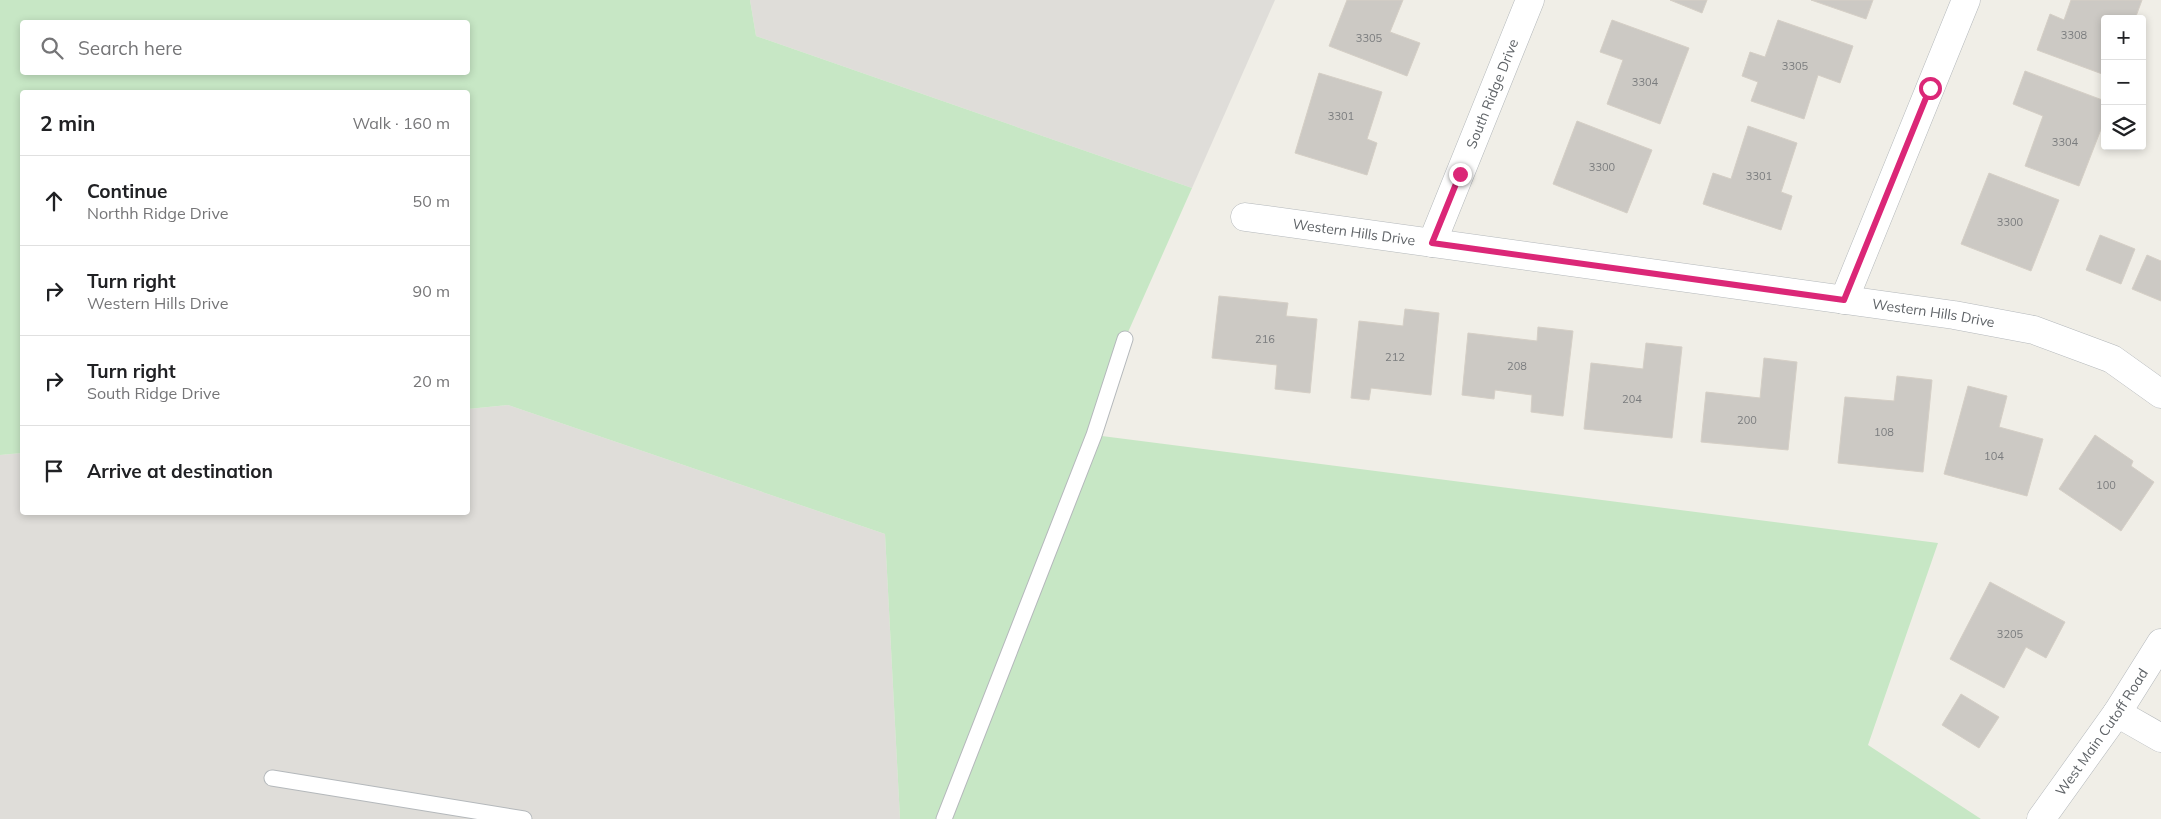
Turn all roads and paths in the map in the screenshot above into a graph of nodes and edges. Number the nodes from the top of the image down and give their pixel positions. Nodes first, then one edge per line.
1 (1530, 0) edge
2 (1966, 0) edge
3 (1245, 217) dead end
4 (1432, 243) junction
5 (1844, 300) junction
6 (1125, 339) dead end
7 (2161, 394) edge
8 (2161, 643) edge
9 (2118, 713) junction
10 (2161, 738) edge
11 (272, 778) dead end
12 (524, 819) edge
13 (944, 819) edge
14 (2041, 819) edge

1 - 4 street, South Ridge Drive
2 - 5 street
3 - 4 street, Western Hills Drive
4 - 5 street, Western Hills Drive
5 - 7 street, Western Hills Drive
6 - 13 lane
8 - 9 street, West Main Cutoff Road
9 - 10 street
9 - 14 street, West Main Cutoff Road
11 - 12 lane

